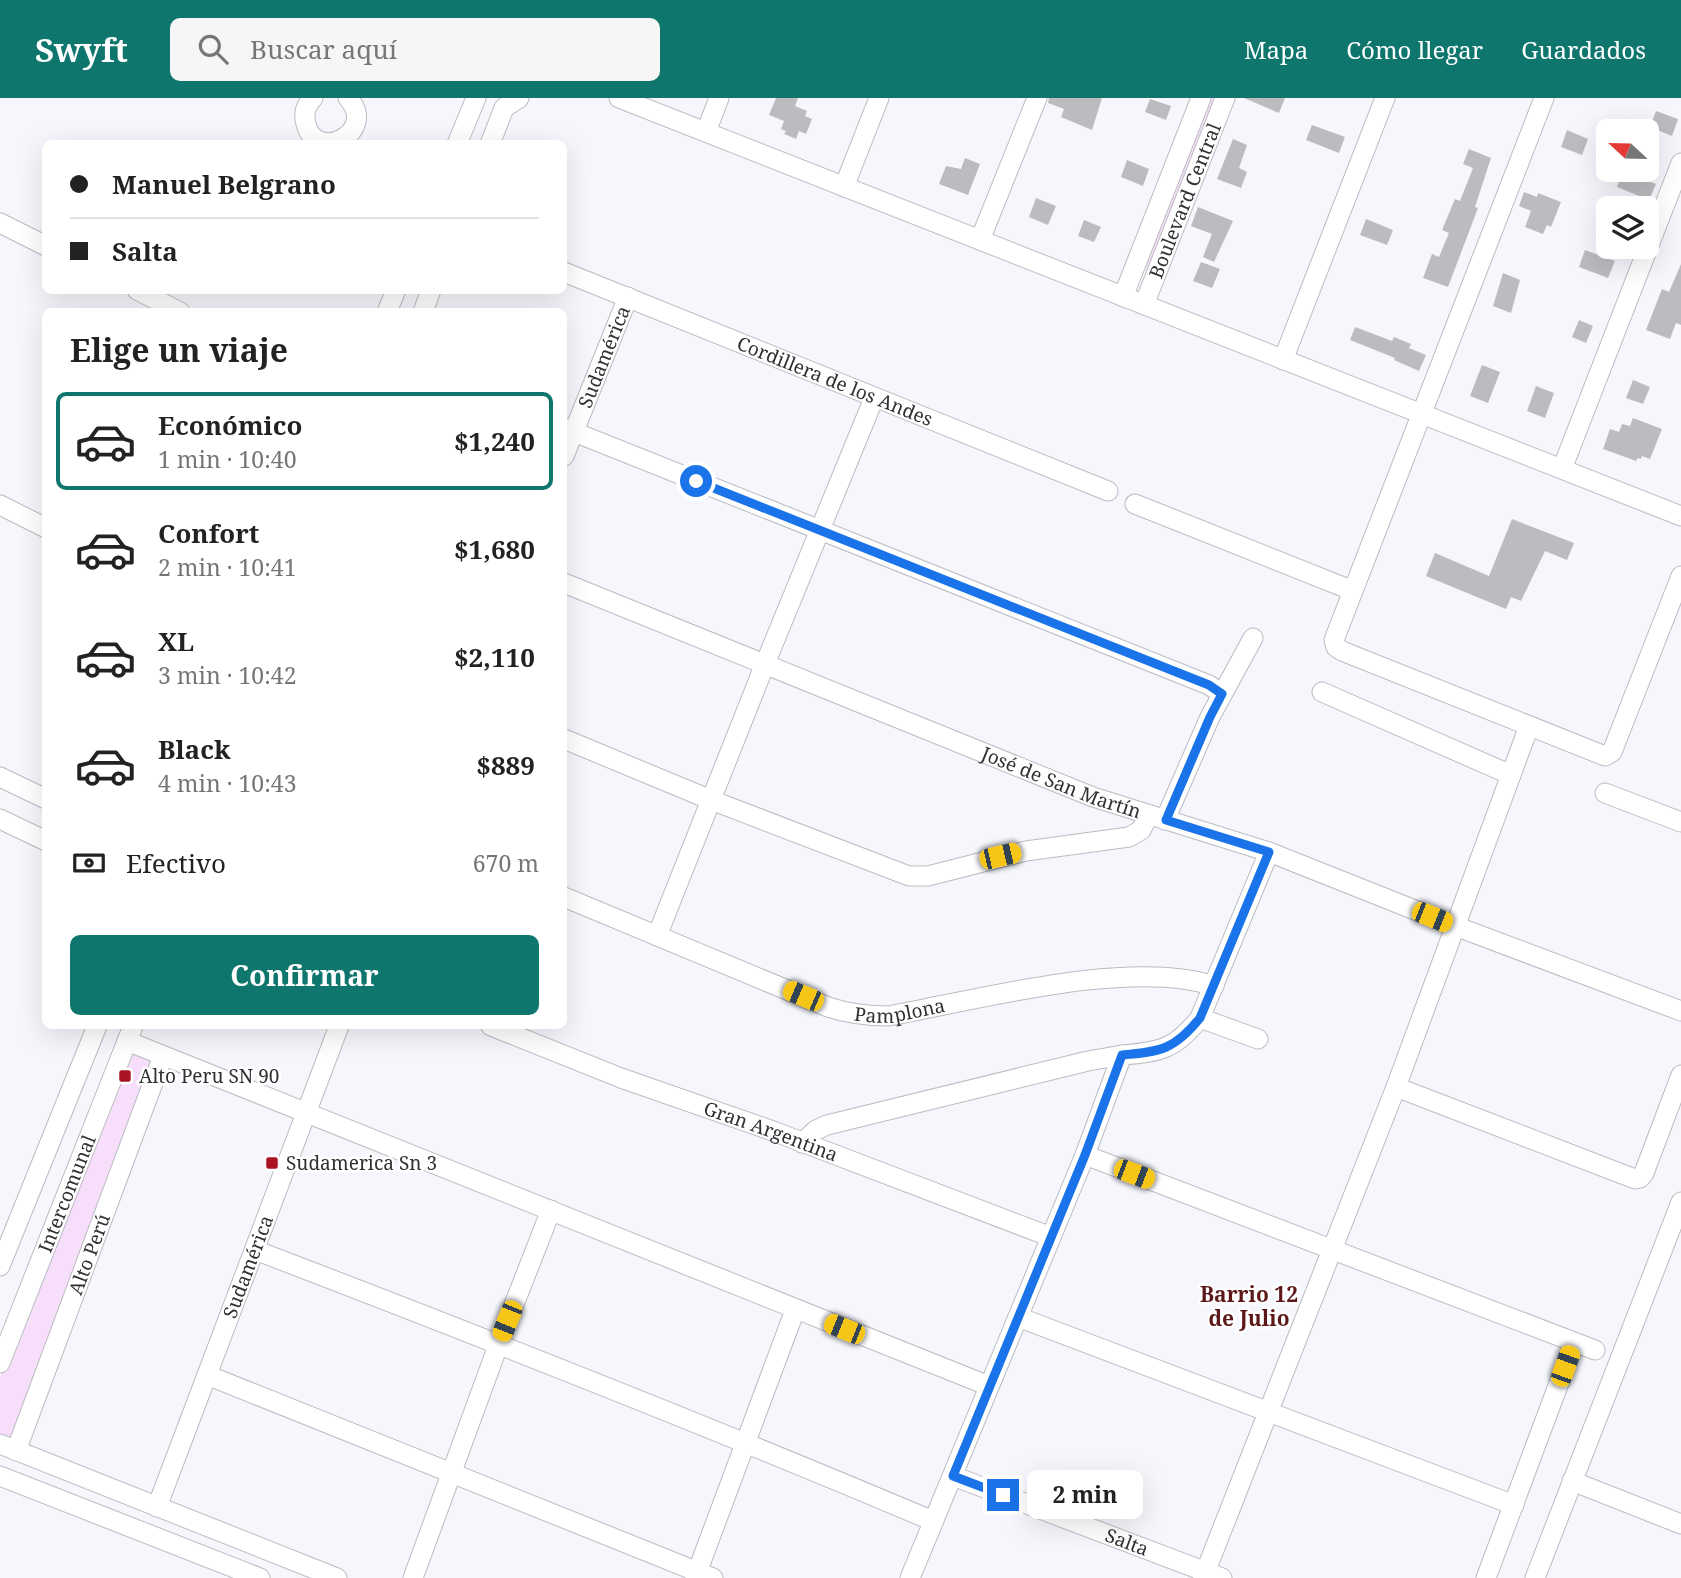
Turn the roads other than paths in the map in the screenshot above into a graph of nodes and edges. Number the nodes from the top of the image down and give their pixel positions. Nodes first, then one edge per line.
1 (348, 98) edge
2 (476, 98) edge
3 (619, 98) edge
4 (719, 98) edge
5 (879, 98) edge
6 (1037, 98) edge
7 (1201, 98) edge
8 (1225, 98) edge
9 (1385, 98) edge
10 (1544, 98) edge
11 (307, 99) edge
12 (511, 103) edge
13 (706, 132) junction
14 (318, 140) edge
15 (341, 140) edge
16 (459, 140) edge
17 (492, 140) edge
18 (1681, 163) edge
19 (844, 187) junction
20 (0, 223) edge
21 (980, 240) junction
22 (42, 244) edge
23 (567, 273) edge
24 (145, 294) edge
25 (1123, 296) junction
26 (628, 298) junction
27 (1144, 305) junction
28 (172, 308) edge
29 (1283, 359) junction
30 (874, 398) junction
31 (1421, 414) junction
32 (568, 430) edge
33 (1562, 470) junction
34 (1108, 491) dead end
35 (1135, 504) dead end
36 (0, 505) edge
37 (1681, 516) edge
38 (42, 526) edge
39 (819, 531) junction
40 (1681, 576) edge
41 (567, 584) edge
42 (1351, 590) junction
43 (1253, 638) dead end
44 (765, 664) junction
45 (1322, 692) dead end
46 (1222, 694) junction
47 (1529, 726) junction
48 (567, 740) edge
49 (1511, 775) junction
50 (0, 777) edge
51 (1605, 793) dead end
52 (42, 797) edge
53 (711, 800) junction
54 (1157, 818) junction
55 (0, 819) edge
56 (1681, 821) edge
57 (42, 839) edge
58 (1269, 852) junction
59 (567, 898) edge
60 (1455, 926) junction
61 (657, 936) junction
62 (1214, 986) junction
63 (1681, 1011) edge
64 (1200, 1018) junction
65 (96, 1029) edge
66 (338, 1029) edge
67 (498, 1029) edge
68 (130, 1033) edge
69 (1258, 1039) dead end
70 (1122, 1055) junction
71 (163, 1056) junction
72 (1681, 1075) edge
73 (1396, 1087) junction
74 (305, 1112) junction
75 (802, 1143) junction
76 (1085, 1155) junction
77 (1681, 1202) edge
78 (551, 1210) junction
79 (1051, 1237) junction
80 (255, 1250) junction
81 (1332, 1251) junction
82 (0, 1266) edge
83 (795, 1310) junction
84 (1018, 1317) junction
85 (499, 1343) junction
86 (1573, 1343) junction
87 (1595, 1350) dead end
88 (0, 1363) edge
89 (207, 1375) junction
90 (989, 1386) junction
91 (1268, 1412) junction
92 (746, 1441) junction
93 (8, 1448) edge
94 (453, 1473) junction
95 (0, 1476) edge
96 (953, 1476) junction
97 (1572, 1481) junction
98 (1514, 1505) junction
99 (157, 1507) junction
100 (933, 1521) junction
101 (1681, 1524) edge
102 (702, 1576) edge
103 (1210, 1576) edge
104 (260, 1578) edge
105 (337, 1578) edge
106 (413, 1578) edge
107 (910, 1578) edge
108 (1486, 1578) edge
109 (1535, 1578) edge

1 - 15 street
2 - 16 street
3 - 13 street
4 - 13 street
5 - 19 street
6 - 21 street
7 - 25 street, Boulevard Central
8 - 27 street, Boulevard Central
9 - 29 street
10 - 31 street
11 - 14 street
12 - 17 street
13 - 19 street
18 - 33 street
19 - 21 street
20 - 22 street
21 - 25 street
23 - 26 street, Cordillera de los Andes
24 - 28 street
25 - 27 street
26 - 30 street, Cordillera de los Andes
26 - 32 street, Sudamérica
27 - 29 street
29 - 31 street
30 - 34 street, Cordillera de los Andes
30 - 39 street
31 - 33 street
31 - 42 street
32 - 39 street
33 - 37 street
35 - 42 street
36 - 38 street
39 - 44 street
39 - 46 street
40 - 47 street
41 - 44 street, José de San Martín
42 - 47 street
43 - 46 street
44 - 53 street
44 - 54 street, José de San Martín
45 - 49 street
46 - 54 street
47 - 49 street
48 - 53 street
49 - 60 street
50 - 52 street
51 - 56 street
53 - 54 street
53 - 61 street
54 - 58 street, José de San Martín
55 - 57 street
58 - 60 street, José de San Martín
58 - 62 street
59 - 61 street, Pamplona
60 - 63 street, José de San Martín
60 - 73 street
61 - 62 street, Pamplona
62 - 64 street
64 - 69 street
64 - 70 street
65 - 82 street
66 - 74 street, Sudamérica
67 - 75 street, Gran Argentina
68 - 71 street
68 - 88 street, Intercomunal
70 - 75 street
70 - 76 street
71 - 74 street
71 - 93 street, Alto Perú
72 - 73 street
73 - 81 street
74 - 78 street
74 - 80 street, Sudamérica
75 - 79 street, Gran Argentina
76 - 79 street
76 - 81 street
77 - 97 street
78 - 83 street
78 - 85 street
79 - 84 street
80 - 85 street
80 - 89 street, Sudamérica
81 - 86 street
81 - 91 street
83 - 90 street
83 - 92 street
84 - 90 street
84 - 91 street
85 - 92 street
85 - 94 street
86 - 87 street
86 - 98 street
89 - 94 street
89 - 99 street, Sudamérica
90 - 96 street
91 - 98 street
91 - 103 street
92 - 100 street
92 - 102 street
93 - 99 street
94 - 102 street
94 - 106 street
95 - 104 street
96 - 100 street
96 - 103 street, Salta
97 - 101 street
97 - 109 street
98 - 108 street
99 - 105 street
100 - 107 street

